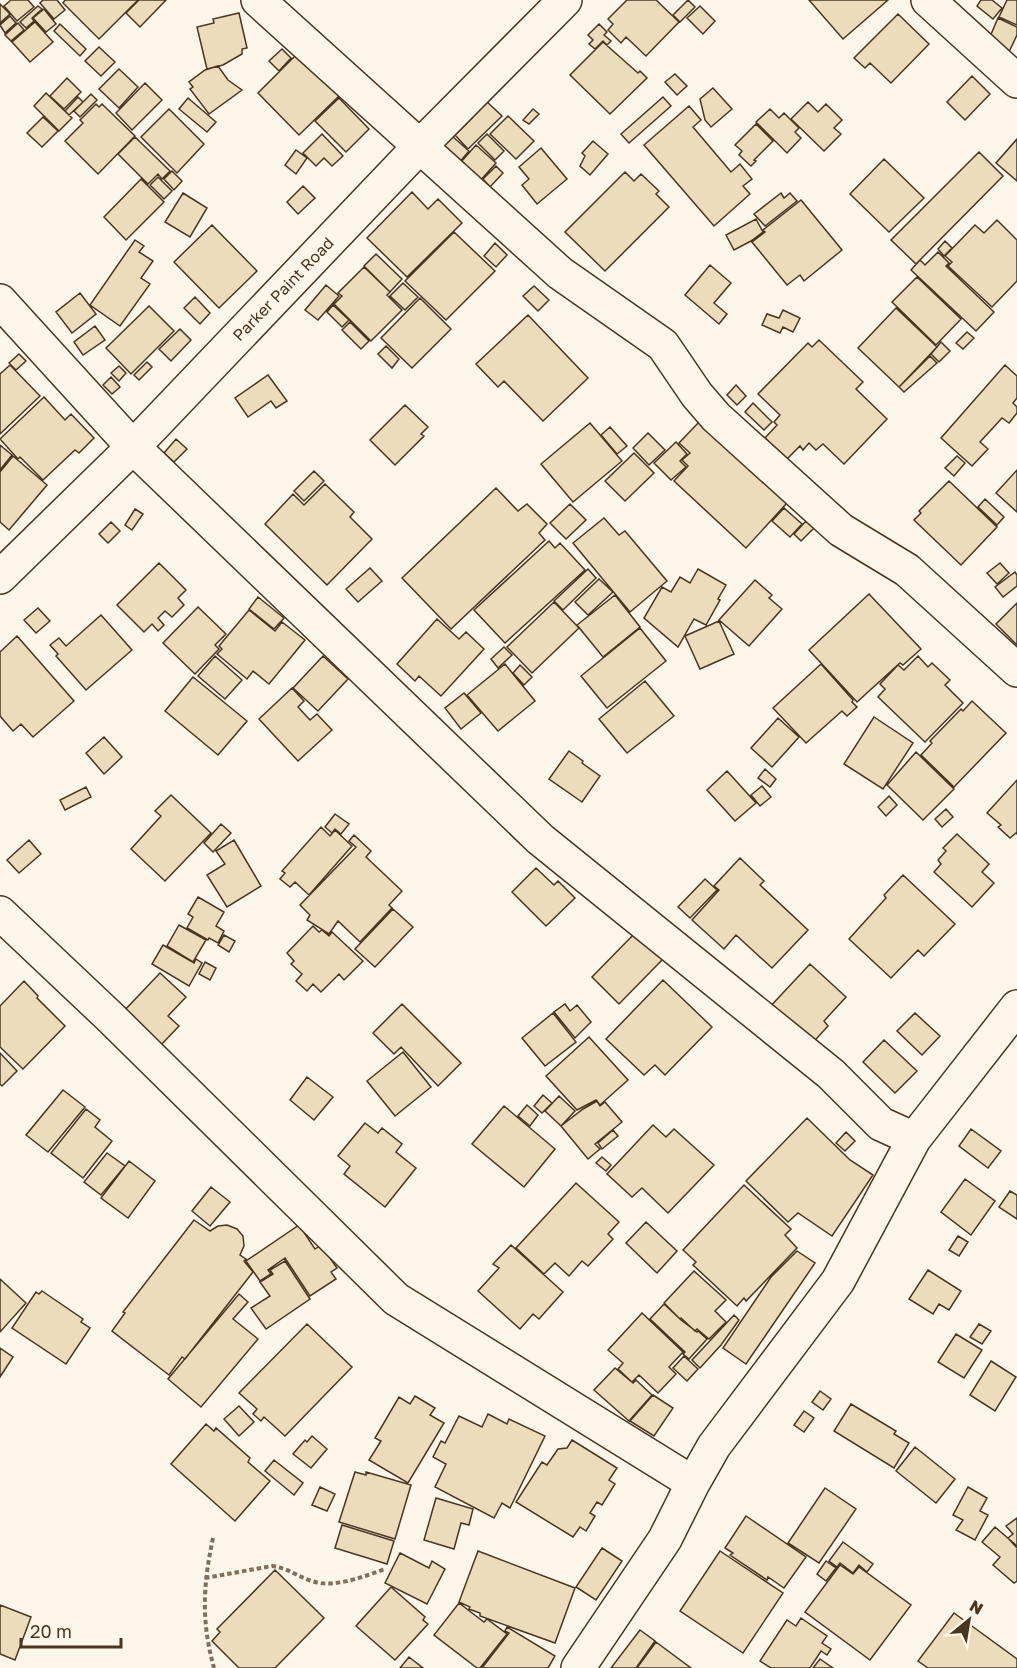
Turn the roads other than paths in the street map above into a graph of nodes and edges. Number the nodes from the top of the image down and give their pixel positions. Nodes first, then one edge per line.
1 (258, 0) edge
2 (565, 0) edge
3 (928, 0) edge
4 (1017, 81) edge
5 (421, 145) junction
6 (0, 301) edge
7 (133, 447) junction
8 (0, 577) edge
9 (1017, 670) edge
10 (0, 913) edge
11 (1017, 1007) edge
12 (914, 1139) junction
13 (693, 1483) junction
14 (578, 1668) edge

1 - 5 street
2 - 5 street, Parker Paint Road
3 - 4 street
5 - 7 street, Parker Paint Road
5 - 9 street
6 - 7 street
7 - 8 street, Parker Paint Road
7 - 12 street
10 - 13 street
11 - 12 street
12 - 13 street
13 - 14 street

